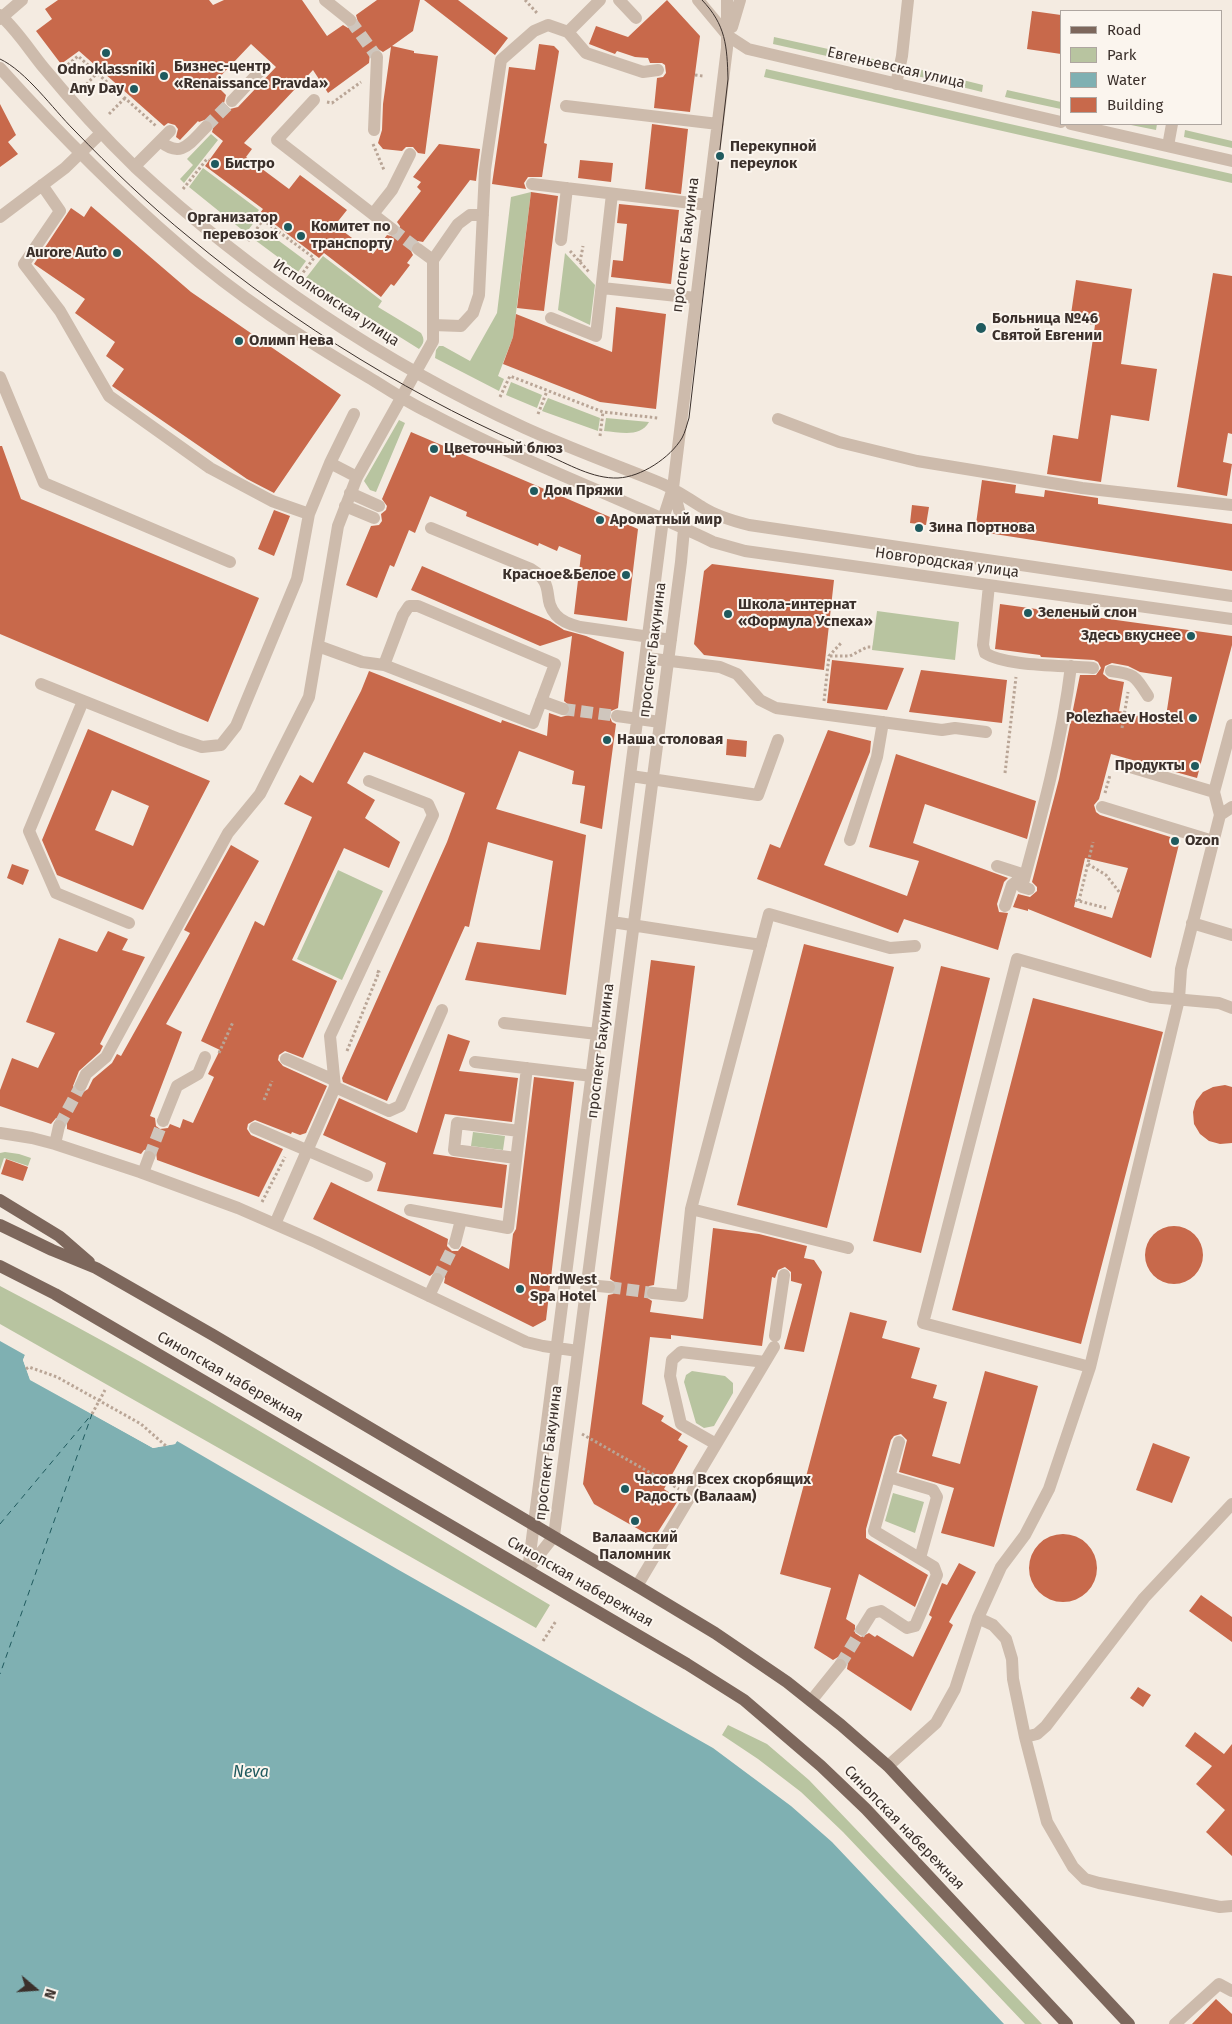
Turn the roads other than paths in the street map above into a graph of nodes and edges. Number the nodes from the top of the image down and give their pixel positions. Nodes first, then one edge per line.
1 (22, 0) edge
2 (325, 0) edge
3 (600, 0) edge
4 (619, 0) edge
5 (698, 0) edge
6 (727, 0) edge
7 (740, 0) edge
8 (908, 0) edge
9 (1, 17) edge
10 (636, 18) dead end
11 (350, 20) tunnel mouth
12 (568, 32) junction
13 (728, 36) junction
14 (378, 63) tunnel mouth
15 (0, 68) edge
16 (262, 69) dead end
17 (658, 70) dead end
18 (896, 84) junction
19 (314, 100) dead end
20 (232, 101) tunnel mouth
21 (566, 106) dead end
22 (1060, 122) edge
23 (718, 124) junction
24 (1074, 125) edge
25 (1172, 125) edge
26 (206, 127) tunnel mouth
27 (374, 130) road end
28 (101, 133) junction
29 (1168, 146) junction
30 (81, 154) junction
31 (410, 154) dead end
32 (1232, 161) edge
33 (135, 166) junction
34 (532, 184) dead end
35 (42, 185) junction
36 (567, 188) junction
37 (612, 194) junction
38 (708, 205) junction
39 (373, 214) junction
40 (483, 215) junction
41 (0, 217) edge
42 (392, 229) tunnel mouth
43 (561, 240) road end
44 (418, 249) tunnel mouth
45 (433, 260) junction
46 (602, 288) junction
47 (696, 298) junction
48 (551, 318) dead end
49 (433, 325) junction
50 (416, 373) junction
51 (0, 377) edge
52 (402, 398) junction
53 (354, 414) dead end
54 (778, 419) dead end
55 (330, 464) junction
56 (357, 477) junction
57 (673, 488) junction
58 (347, 499) junction
59 (1232, 505) edge
60 (377, 512) dead end
61 (309, 514) junction
62 (663, 519) junction
63 (431, 528) dead end
64 (684, 529) junction
65 (230, 562) dead end
66 (989, 585) junction
67 (1232, 596) edge
68 (1232, 618) edge
69 (649, 637) junction
70 (671, 640) junction
71 (318, 646) junction
72 (646, 658) junction
73 (668, 660) junction
74 (384, 665) junction
75 (1071, 666) junction
76 (1093, 668) dead end
77 (1111, 671) dead end
78 (41, 684) dead end
79 (1148, 696) dead end
80 (83, 701) junction
81 (541, 701) junction
82 (563, 709) tunnel mouth
83 (616, 716) tunnel mouth
84 (638, 719) junction
85 (660, 722) junction
86 (883, 722) junction
87 (1232, 725) edge
88 (986, 732) dead end
89 (778, 740) dead end
90 (1116, 768) road end
91 (631, 776) junction
92 (652, 779) junction
93 (369, 780) dead end
94 (1214, 792) junction
95 (1102, 807) road end
96 (1232, 807) edge
97 (1220, 815) junction
98 (850, 840) dead end
99 (1213, 841) junction
100 (997, 866) dead end
101 (1026, 875) junction
102 (1030, 888) dead end
103 (1004, 906) dead end
104 (612, 922) junction
105 (129, 923) dead end
106 (1192, 923) junction
107 (634, 925) junction
108 (1232, 935) edge
109 (761, 944) junction
110 (915, 946) dead end
111 (1179, 999) junction
112 (1232, 1008) edge
113 (442, 1010) dead end
114 (504, 1023) dead end
115 (597, 1034) junction
116 (205, 1058) road end
117 (286, 1059) dead end
118 (475, 1062) dead end
119 (527, 1068) junction
120 (592, 1076) junction
121 (335, 1084) junction
122 (81, 1085) tunnel mouth
123 (163, 1122) tunnel mouth
124 (59, 1126) tunnel mouth
125 (255, 1128) dead end
126 (520, 1131) junction
127 (0, 1133) edge
128 (55, 1144) junction
129 (308, 1150) junction
130 (149, 1157) tunnel mouth
131 (516, 1158) junction
132 (143, 1173) junction
133 (367, 1176) dead end
134 (0, 1200) edge
135 (692, 1209) junction
136 (410, 1210) dead end
137 (461, 1220) junction
138 (275, 1224) junction
139 (0, 1225) edge
140 (455, 1243) tunnel mouth
141 (848, 1248) dead end
142 (0, 1266) edge
143 (96, 1268) junction
144 (784, 1275) dead end
145 (437, 1280) tunnel mouth
146 (587, 1284) junction
147 (609, 1287) tunnel mouth
148 (653, 1293) tunnel mouth
149 (429, 1296) junction
150 (556, 1348) junction
151 (578, 1351) junction
152 (765, 1362) junction
153 (1090, 1367) junction
154 (899, 1442) dead end
155 (716, 1444) junction
156 (889, 1477) junction
157 (1232, 1504) edge
158 (534, 1524) junction
159 (554, 1536) junction
160 (920, 1558) junction
161 (528, 1570) junction
162 (637, 1586) junction
163 (978, 1618) junction
164 (862, 1629) tunnel mouth
165 (840, 1665) tunnel mouth
166 (812, 1701) junction
167 (1025, 1737) junction
168 (888, 1766) junction
169 (1232, 1906) edge
170 (1232, 1990) edge
171 (1068, 2024) edge
172 (1129, 2024) edge
173 (1175, 2024) edge

1 - 9 street
2 - 11 street
3 - 12 street
4 - 10 street
5 - 13 street
6 - 13 street, проспект Бакунина
7 - 13 street, проспект Бакунина
8 - 18 street
9 - 28 street, Исполкомская улица
12 - 17 street
12 - 40 street
13 - 18 street, Евгеньевская улица
13 - 23 street, проспект Бакунина
14 - 27 street
15 - 30 street
16 - 20 street
18 - 22 street, Евгеньевская улица
19 - 39 street
21 - 23 street
23 - 38 street, проспект Бакунина
24 - 29 street
25 - 29 street
26 - 33 street
28 - 30 street
28 - 33 street, Исполкомская улица
29 - 32 street
30 - 35 street
30 - 52 street
31 - 39 street
33 - 50 street, Исполкомская улица
34 - 36 street
35 - 41 street
35 - 61 street
36 - 37 street
36 - 43 street
37 - 38 street
37 - 46 street
38 - 47 street, проспект Бакунина
39 - 42 street
40 - 45 street
40 - 49 street
44 - 45 street
45 - 49 street
46 - 47 street
46 - 48 street
47 - 57 street, проспект Бакунина
49 - 50 street
50 - 52 street
50 - 57 street, Исполкомская улица
51 - 65 street
52 - 56 street
52 - 62 street
53 - 55 street
54 - 59 street
55 - 56 street
55 - 61 street
56 - 58 street
57 - 62 street, проспект Бакунина
57 - 64 street, проспект Бакунина
57 - 67 street, Новгородская улица
58 - 60 street
58 - 71 street
61 - 80 street
62 - 64 street, Новгородская улица
62 - 69 street, проспект Бакунина
63 - 69 street
64 - 66 street, Новгородская улица
64 - 70 street, проспект Бакунина
66 - 68 street, Новгородская улица
66 - 75 street
69 - 70 street
69 - 72 street, проспект Бакунина
70 - 73 street, проспект Бакунина
71 - 74 street
71 - 122 street
72 - 73 street
72 - 84 street, проспект Бакунина
73 - 85 street, проспект Бакунина
73 - 86 street
74 - 81 street
74 - 81 street
75 - 76 street
75 - 101 street
77 - 79 street
78 - 80 street
80 - 105 street
81 - 82 street
83 - 84 street
84 - 85 street
84 - 91 street, проспект Бакунина
85 - 92 street, проспект Бакунина
86 - 88 street
86 - 98 street
87 - 94 street
89 - 92 street
90 - 94 street
91 - 92 street
91 - 104 street, проспект Бакунина
92 - 107 street, проспект Бакунина
93 - 121 street
94 - 97 street
95 - 99 street
96 - 97 street
97 - 99 street
99 - 106 street
100 - 101 street
101 - 102 street
101 - 103 street
104 - 107 street
104 - 115 street, проспект Бакунина
106 - 108 street
106 - 111 street
107 - 109 street
107 - 146 street, проспект Бакунина
109 - 110 street
109 - 135 street
111 - 112 street
111 - 153 street
111 - 153 street
113 - 121 street
114 - 115 street
115 - 120 street, проспект Бакунина
116 - 123 street
117 - 121 street
118 - 119 street
119 - 120 street
119 - 126 street
120 - 150 street, проспект Бакунина
121 - 129 street
124 - 128 street
125 - 129 street
126 - 131 street
126 - 131 street
127 - 128 street
128 - 132 street
129 - 133 street
129 - 138 street
130 - 132 street
131 - 137 street
132 - 138 street
134 - 143 main road, Синопская набережная
135 - 141 street
135 - 148 street
136 - 137 street
137 - 140 street
138 - 149 street
139 - 143 main road, Синопская набережная
142 - 161 main road, Синопская набережная
143 - 158 main road, Синопская набережная
144 - 152 street
145 - 149 street
146 - 147 street
146 - 151 street, проспект Бакунина
149 - 150 street
150 - 151 street
150 - 158 street, проспект Бакунина
151 - 159 street, проспект Бакунина
152 - 155 street
152 - 155 street
153 - 163 street
154 - 156 street
155 - 162 street
156 - 160 street
156 - 160 street
157 - 167 street
158 - 159 main road, Синопская набережная
158 - 161 street, проспект Бакунина
159 - 161 street, проспект Бакунина
159 - 162 main road, Синопская набережная
160 - 164 street
161 - 171 main road, Синопская набережная
162 - 166 main road, Синопская набережная
163 - 167 street
163 - 168 street
165 - 166 street
166 - 168 main road, Синопская набережная
167 - 169 street
168 - 172 main road, Синопская набережная
170 - 173 street

